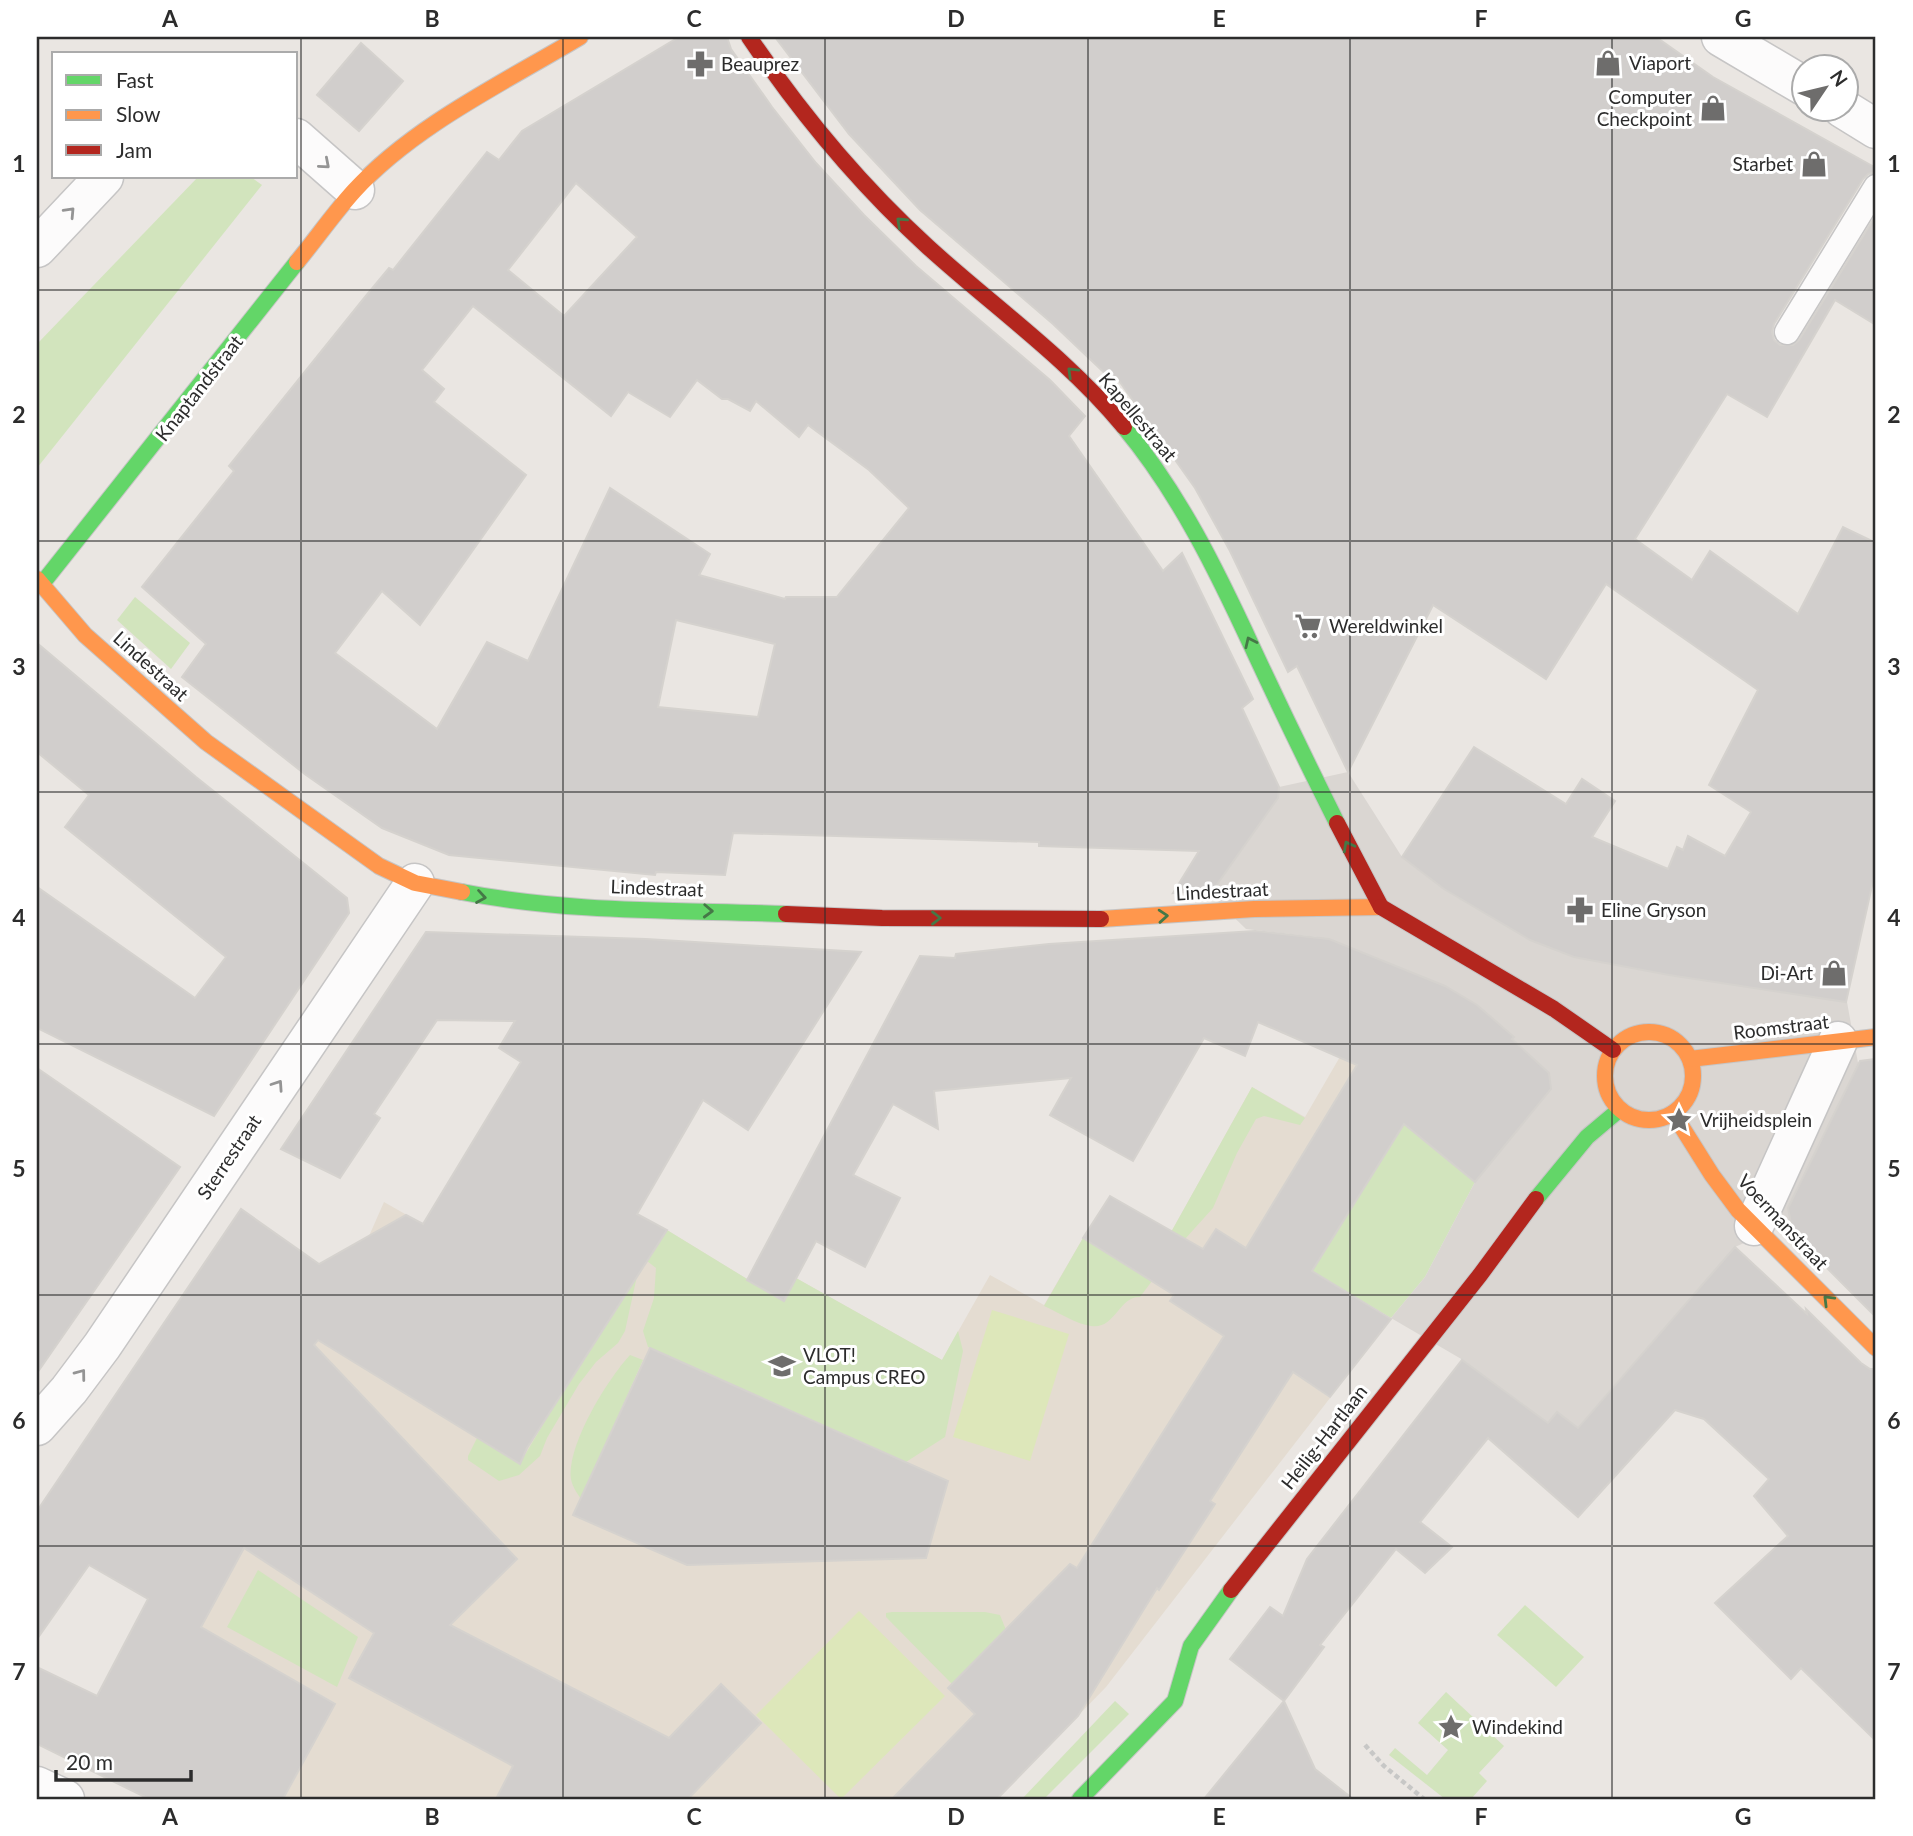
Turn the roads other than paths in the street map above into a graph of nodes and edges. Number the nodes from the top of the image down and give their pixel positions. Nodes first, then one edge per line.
1 (580, 37) edge
2 (749, 37) edge
3 (1721, 37) edge
4 (1790, 78) edge
5 (1860, 119) edge
6 (1876, 129) edge
7 (298, 140) edge
8 (103, 178) edge
9 (1876, 187) edge
10 (355, 190) junction
11 (37, 248) edge
12 (1787, 332) dead end
13 (38, 587) edge
14 (415, 883) junction
15 (1381, 906) junction
16 (1876, 1037) edge
17 (1838, 1041) junction
18 (1614, 1050) junction
19 (1690, 1059) junction
20 (1619, 1110) junction
21 (1673, 1114) junction
22 (1754, 1226) junction
23 (1876, 1348) edge
24 (39, 1419) edge
25 (37, 1786) edge
26 (65, 1799) edge
27 (1080, 1799) edge

1 - 10 street, Knaptandstraat
15 -> 2 street, Kapellestraat
3 - 4 street
5 - 6 street
7 -> 10 street
11 -> 8 street
9 - 12 lane
10 - 13 street, Knaptandstraat
13 - 14 street, Lindestraat
14 -> 15 street, Lindestraat
24 -> 14 street, Sterrestraat
15 - 18 street
16 - 17 street, Roomstraat
17 - 19 street, Roomstraat
17 - 22 street
18 - 19 street
18 - 20 street
19 - 21 street
20 - 21 street
20 - 27 street, Heilig-Hartlaan
21 - 22 street, Voermanstraat
23 -> 22 street, Voermanstraat
25 - 26 street

